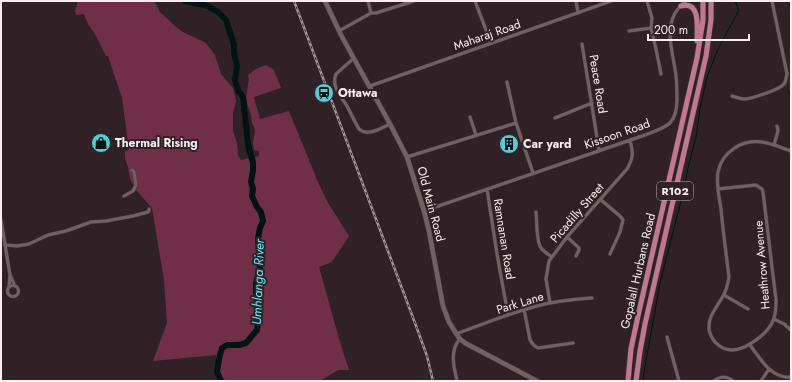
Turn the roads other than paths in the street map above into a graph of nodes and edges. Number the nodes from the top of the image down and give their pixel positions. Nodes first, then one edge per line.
1 (325, 1) edge
2 (368, 1) edge
3 (414, 1) edge
4 (475, 1) edge
5 (576, 1) edge
6 (610, 1) edge
7 (647, 1) edge
8 (686, 1) edge
9 (703, 1) edge
10 (712, 1) edge
11 (772, 1) edge
12 (681, 6) junction
13 (578, 13) junction
14 (371, 14) junction
15 (651, 28) junction
16 (341, 30) junction
17 (629, 31) dead end
18 (490, 43) junction
19 (582, 44) dead end
20 (354, 58) junction
21 (697, 58) junction
22 (661, 74) dead end
23 (507, 82) dead end
24 (370, 86) junction
25 (732, 96) dead end
26 (592, 103) junction
27 (470, 117) dead end
28 (555, 118) dead end
29 (516, 123) junction
30 (390, 124) junction
31 (777, 126) dead end
32 (476, 135) junction
33 (630, 140) junction
34 (774, 145) junction
35 (600, 150) junction
36 (791, 151) edge
37 (407, 157) junction
38 (132, 170) dead end
39 (533, 173) junction
40 (487, 189) junction
41 (718, 189) junction
42 (124, 196) dead end
43 (600, 200) junction
44 (149, 209) dead end
45 (424, 211) junction
46 (536, 212) dead end
47 (1, 220) edge
48 (567, 237) junction
49 (5, 245) junction
50 (610, 254) dead end
51 (576, 256) dead end
52 (552, 257) junction
53 (10, 275) junction
54 (15, 286) junction
55 (9, 287) junction
56 (724, 295) junction
57 (592, 298) dead end
58 (550, 303) junction
59 (524, 309) junction
60 (748, 309) dead end
61 (508, 315) junction
62 (774, 319) junction
63 (791, 330) edge
64 (456, 334) junction
65 (667, 337) dead end
66 (460, 338) junction
67 (573, 343) dead end
68 (750, 345) junction
69 (769, 369) junction
70 (791, 377) edge
71 (457, 381) edge
72 (537, 381) edge
73 (628, 381) edge
74 (636, 381) edge
75 (679, 381) edge
76 (714, 381) edge
77 (733, 381) edge
78 (761, 381) edge

1 - 16 street, Old Main Road
2 - 14 street
3 - 14 street
4 - 18 street
5 - 13 street
6 - 13 street, Maharaj Road
7 - 15 street
8 - 12 street, Kissoon Road
9 - 21 main road, Gopalall Hurbans Road / R102
10 - 74 main road, Gopalall Hurbans Road / R102
11 - 25 street
12 - 21 main road
12 - 33 street, Kissoon Road
13 - 18 street, Maharaj Road
14 - 16 street
15 - 17 street
15 - 22 street
16 - 20 street, Old Main Road
18 - 24 street, Maharaj Road
19 - 26 street, Peace Road
20 - 24 street, Old Main Road
20 - 30 street
21 - 73 main road, Gopalall Hurbans Road / R102
23 - 29 street
24 - 30 street, Old Main Road
26 - 28 street
26 - 35 street, Peace Road
27 - 32 street
29 - 32 street
29 - 39 street
30 - 37 street, Old Main Road
31 - 34 street
32 - 37 street
33 - 35 street, Kissoon Road
33 - 43 street, Picadilly Street
34 - 36 street, Heathrow Avenue
34 - 41 street, Heathrow Avenue
35 - 39 street, Kissoon Road
37 - 45 street, Old Main Road
38 - 42 street
39 - 40 street, Kissoon Road
40 - 45 street, Kissoon Road
40 - 61 street, Ramnanan Road
41 - 56 street, Heathrow Avenue
41 - 62 street, Heathrow Avenue
43 - 48 street, Picadilly Street
43 - 50 street
44 - 49 street
45 - 64 street, Old Main Road
46 - 52 street
47 - 49 street
48 - 51 street
48 - 52 street, Picadilly Street
49 - 53 street
52 - 58 street, Picadilly Street
53 - 54 street
53 - 55 street
54 - 55 street
54 - 55 street
56 - 60 street
56 - 68 street, Heathrow Avenue
57 - 58 street, Park Lane
58 - 59 street, Park Lane
59 - 61 street, Park Lane
59 - 67 street
61 - 64 street, Park Lane
62 - 63 street
62 - 68 street, Heathrow Avenue
64 - 66 street, Old Main Road
65 - 75 street
66 - 71 street
66 - 72 street, Old Main Road
68 - 69 street
69 - 70 street
69 - 78 street
76 - 77 street

